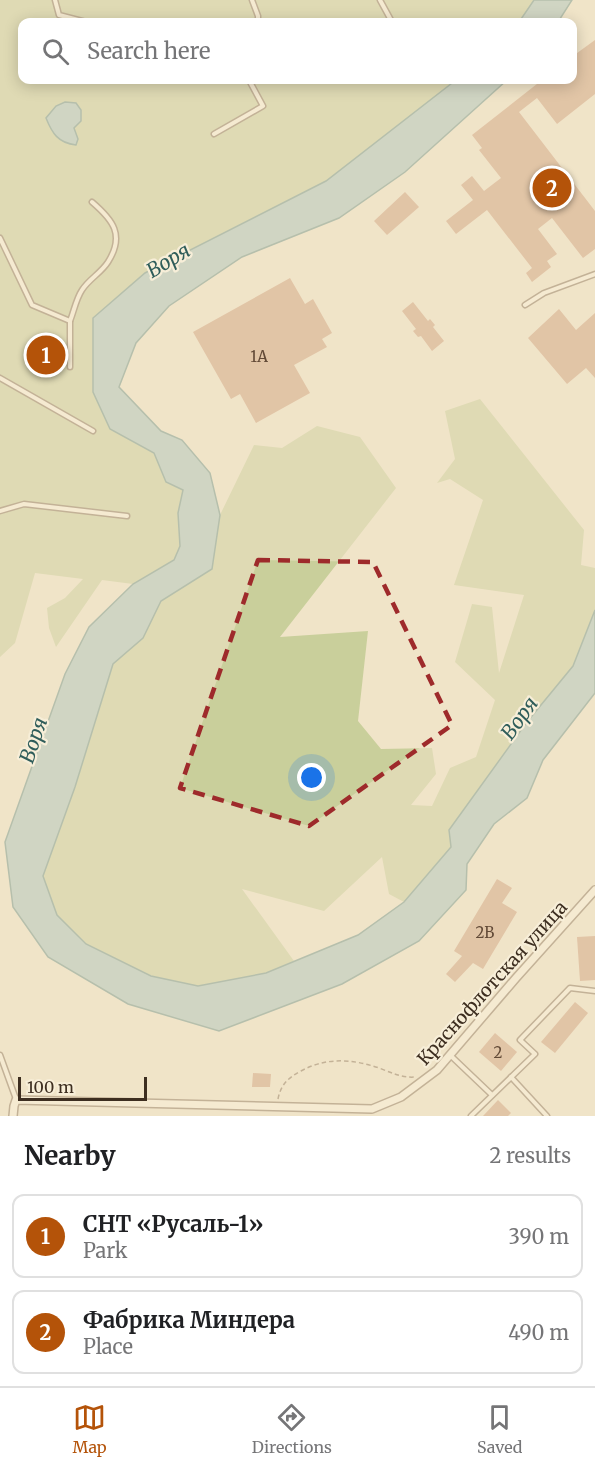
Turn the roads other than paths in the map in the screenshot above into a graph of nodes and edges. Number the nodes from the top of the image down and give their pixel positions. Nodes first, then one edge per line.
1 (55, 0) edge
2 (252, 0) edge
3 (380, 0) edge
4 (71, 18) edge
5 (258, 18) edge
6 (390, 18) edge
7 (251, 84) edge
8 (214, 134) dead end
9 (92, 202) dead end
10 (0, 238) edge
11 (595, 274) edge
12 (525, 305) dead end
13 (70, 321) junction
14 (70, 367) dead end
15 (0, 378) edge
16 (93, 431) dead end
17 (0, 511) edge
18 (127, 516) dead end
19 (595, 890) edge
20 (595, 991) edge
21 (0, 1055) edge
22 (450, 1055) junction
23 (511, 1077) junction
24 (492, 1095) junction
25 (16, 1101) junction
26 (372, 1112) edge
27 (14, 1116) edge
28 (471, 1116) edge
29 (546, 1116) edge

1 - 4 lane
2 - 5 lane
3 - 6 lane
7 - 8 lane
9 - 13 lane
10 - 13 lane
11 - 12 lane
13 - 14 lane
15 - 16 lane
17 - 18 lane
19 - 22 street, Краснофлотская улица
20 - 23 lane
21 - 25 lane
22 - 24 lane
22 - 26 street, Краснофлотская улица
23 - 24 lane
23 - 29 lane
24 - 28 lane
25 - 26 street, Краснофлотская улица
25 - 27 street

